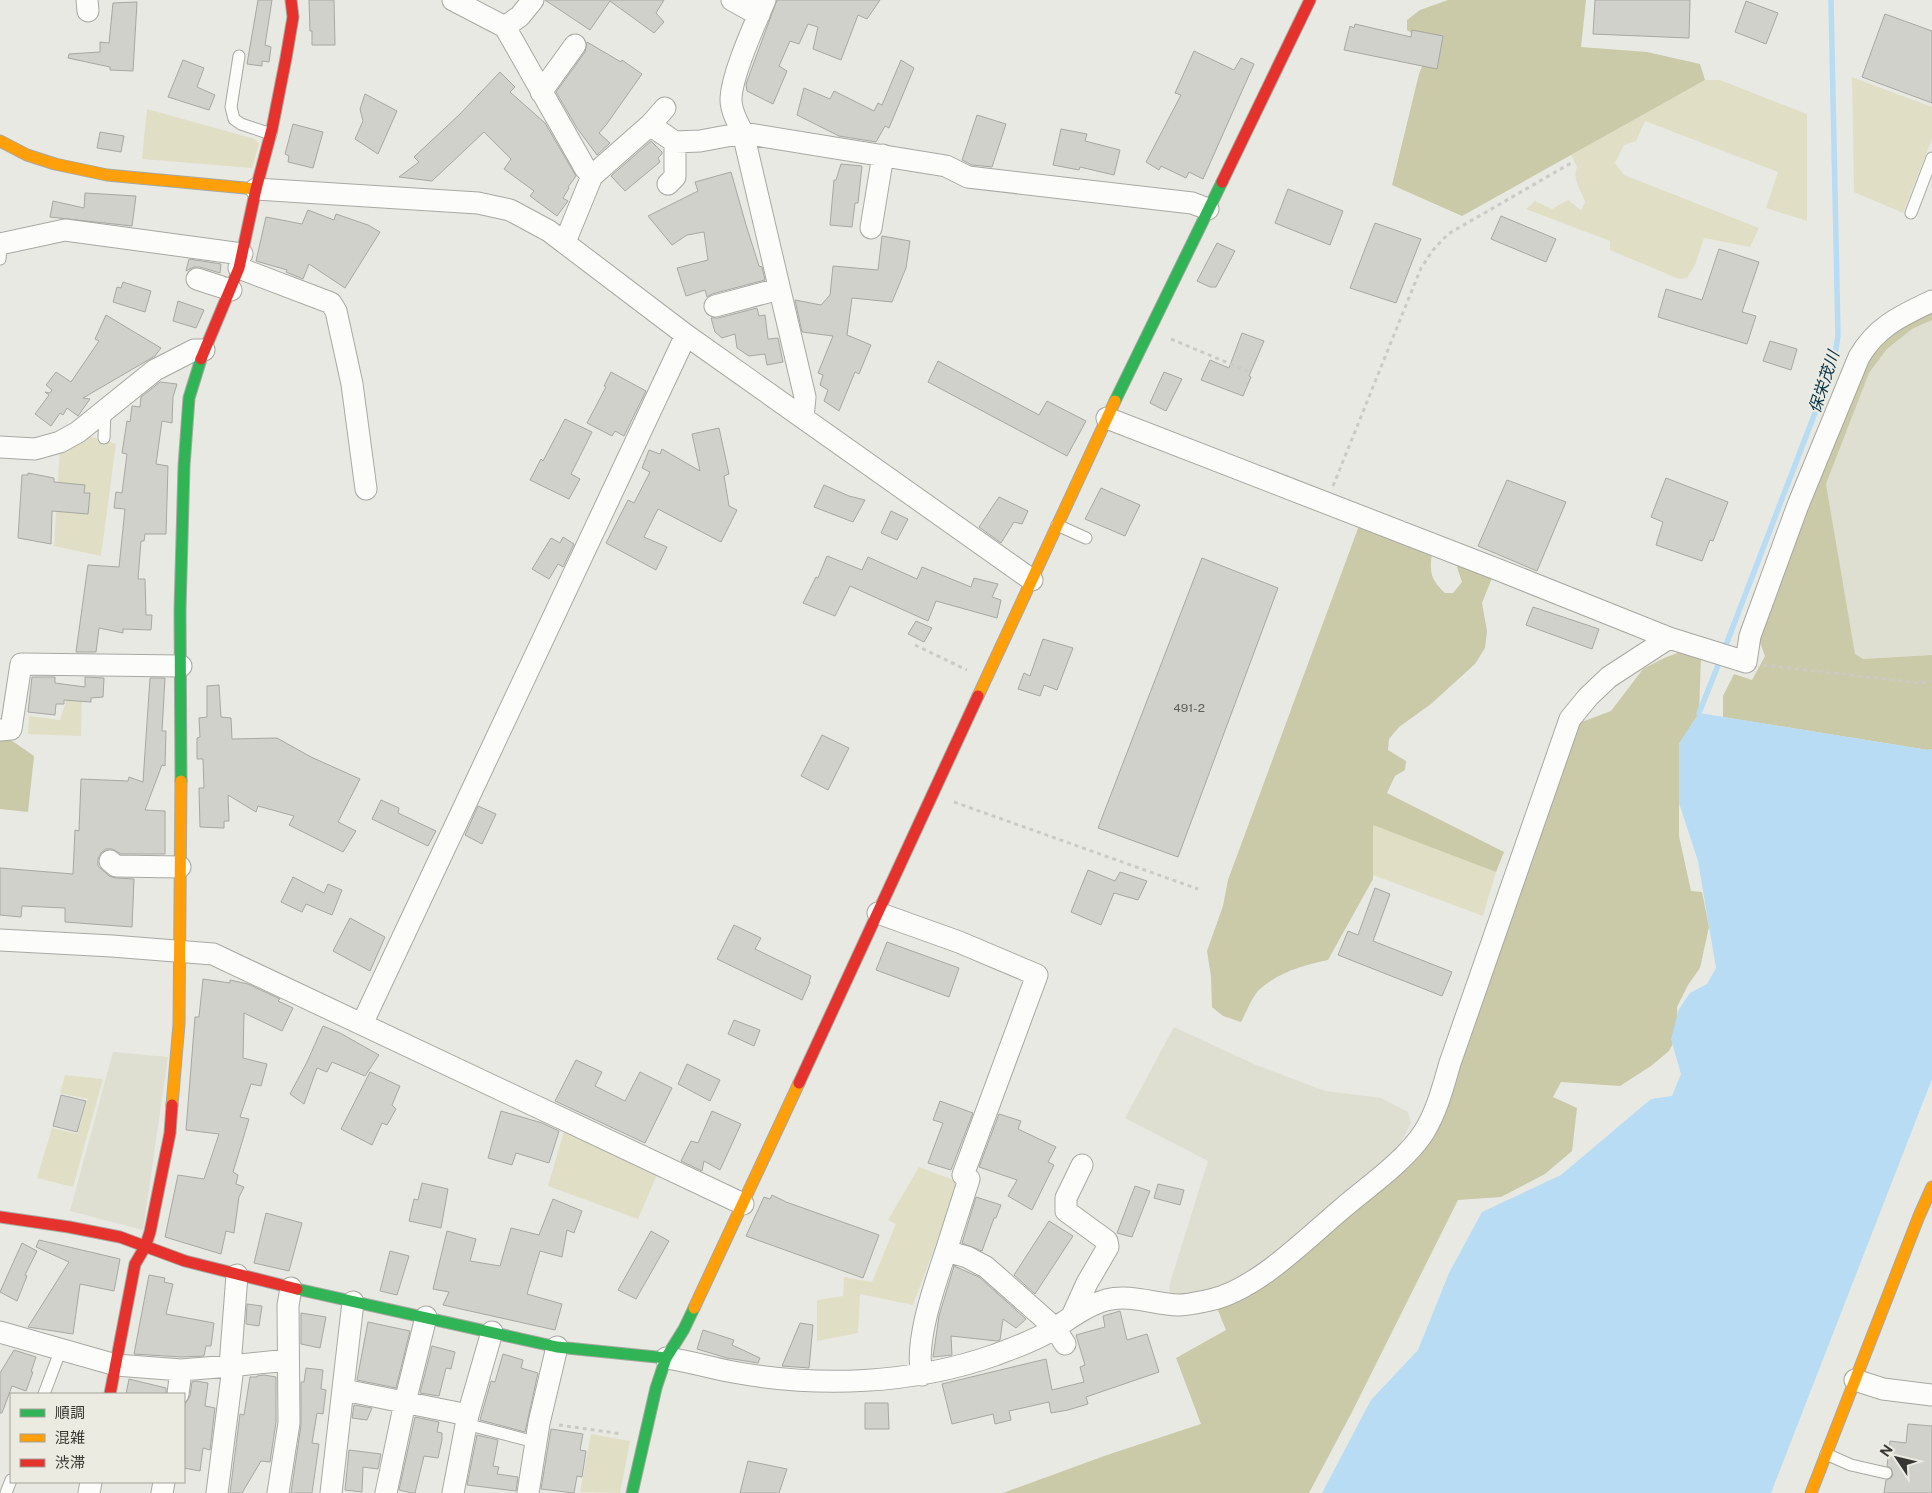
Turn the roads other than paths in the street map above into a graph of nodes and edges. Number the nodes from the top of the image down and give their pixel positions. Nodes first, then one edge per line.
1 (291, 0) edge
2 (453, 0) edge
3 (533, 0) edge
4 (732, 0) edge
5 (1310, 0) edge
6 (762, 8) edge
7 (505, 27) junction
8 (574, 45) dead end
9 (239, 56) dead end
10 (541, 92) junction
11 (665, 108) dead end
12 (650, 125) junction
13 (743, 133) junction
14 (271, 134) junction
15 (0, 141) edge
16 (675, 142) junction
17 (883, 155) junction
18 (1932, 158) edge
19 (592, 176) junction
20 (668, 184) dead end
21 (256, 189) junction
22 (1208, 208) junction
23 (1911, 212) dead end
24 (871, 228) dead end
25 (565, 242) junction
26 (0, 249) edge
27 (241, 261) junction
28 (197, 279) dead end
29 (779, 288) junction
30 (231, 290) junction
31 (1932, 301) edge
32 (715, 306) dead end
33 (686, 335) junction
34 (204, 350) junction
35 (105, 410) junction
36 (803, 418) junction
37 (1107, 418) junction
38 (104, 438) dead end
39 (0, 447) edge
40 (366, 490) dead end
41 (1057, 525) junction
42 (1086, 538) dead end
43 (1032, 580) junction
44 (1669, 638) junction
45 (181, 666) junction
46 (0, 730) edge
47 (110, 861) dead end
48 (180, 867) junction
49 (878, 912) junction
50 (0, 940) edge
51 (179, 952) junction
52 (362, 1024) junction
53 (1082, 1165) dead end
54 (1932, 1187) edge
55 (743, 1204) junction
56 (0, 1217) edge
57 (1925, 1218) edge
58 (145, 1247) junction
59 (946, 1251) junction
60 (237, 1275) junction
61 (291, 1288) junction
62 (353, 1302) junction
63 (426, 1317) junction
64 (1064, 1329) junction
65 (0, 1332) edge
66 (492, 1332) junction
67 (558, 1347) junction
68 (60, 1350) junction
69 (666, 1358) junction
70 (288, 1360) junction
71 (116, 1365) junction
72 (230, 1366) junction
73 (181, 1370) junction
74 (922, 1375) junction
75 (1855, 1380) junction
76 (344, 1390) junction
77 (44, 1393) edge
78 (110, 1393) edge
79 (178, 1393) edge
80 (1932, 1395) edge
81 (405, 1402) junction
82 (467, 1420) junction
83 (537, 1433) junction
84 (1826, 1454) junction
85 (1886, 1473) dead end
86 (218, 1493) edge
87 (278, 1493) edge
88 (331, 1493) edge
89 (386, 1493) edge
90 (453, 1493) edge
91 (528, 1493) edge
92 (632, 1493) edge
93 (1811, 1493) edge

1 - 14 street
2 - 7 street
3 - 7 street
4 - 6 street
5 - 22 street
6 - 13 street
7 - 10 street
8 - 10 street
9 - 14 lane
10 - 19 street
11 - 12 street
12 - 16 street
12 - 19 street
13 - 16 street
13 - 17 street
13 - 29 street
14 - 21 street
15 - 21 street
16 - 20 street
17 - 22 street
17 - 24 street
18 - 23 lane
19 - 25 street
21 - 25 street
21 - 27 street
22 - 37 street
25 - 33 street
26 - 27 street
27 - 30 street
27 - 40 street
28 - 30 street
29 - 32 street
29 - 36 street
30 - 34 street
31 - 44 street
33 - 36 street
33 - 52 street
34 - 35 street
34 - 45 street
35 - 38 lane
35 - 39 street
36 - 43 street
37 - 41 street
37 - 44 street
41 - 42 lane
41 - 43 street
43 - 49 street
44 - 64 street
45 - 46 street
45 - 48 street
47 - 48 street
48 - 51 street
49 - 55 street
49 - 59 street
50 - 51 street
51 - 52 street
51 - 58 street
52 - 55 street
53 - 64 street
54 - 57 street
55 - 69 street
56 - 58 street
57 - 75 street
58 - 60 street
58 - 71 street
59 - 64 street
59 - 74 street
60 - 61 street
60 - 72 street
61 - 62 street
61 - 70 street
62 - 63 street
62 - 76 street
63 - 66 street
63 - 81 street
64 - 74 street
65 - 68 street
66 - 67 street
66 - 82 street
67 - 69 street
67 - 83 street
68 - 71 street
68 - 77 lane
69 - 74 street
69 - 92 street
70 - 72 street
70 - 87 street
71 - 73 street
71 - 78 street
72 - 73 street
72 - 86 street
73 - 79 street
75 - 80 street
75 - 84 street
76 - 81 street
76 - 88 street
81 - 82 street
81 - 89 street
82 - 83 lane
82 - 90 street
83 - 91 street
84 - 85 lane
84 - 93 street

